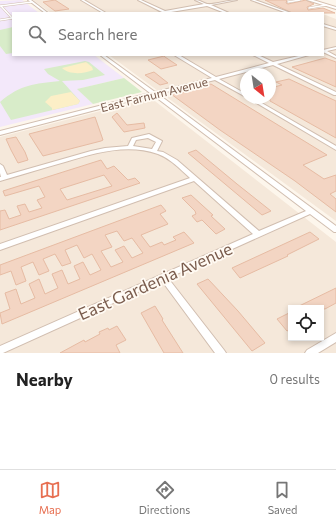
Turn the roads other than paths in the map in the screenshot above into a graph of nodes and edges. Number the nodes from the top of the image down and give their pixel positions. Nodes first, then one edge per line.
1 (82, 0) edge
2 (139, 0) edge
3 (196, 0) edge
4 (236, 0) edge
5 (252, 0) edge
6 (300, 0) edge
7 (309, 0) edge
8 (30, 1) edge
9 (288, 2) dead end
10 (208, 5) junction
11 (326, 5) junction
12 (1, 6) edge
13 (336, 7) edge
14 (309, 8) dead end
15 (46, 12) edge
16 (103, 12) edge
17 (165, 12) edge
18 (226, 12) edge
19 (287, 12) edge
20 (12, 18) edge
21 (0, 20) edge
22 (324, 25) edge
23 (336, 29) edge
24 (336, 48) edge
25 (324, 51) edge
26 (324, 51) edge
27 (103, 56) edge
28 (178, 56) edge
29 (257, 56) edge
30 (303, 56) edge
31 (336, 56) edge
32 (273, 64) junction
33 (215, 78) junction
34 (240, 93) edge
35 (154, 94) junction
36 (336, 94) edge
37 (260, 104) edge
38 (0, 133) edge
39 (130, 147) junction
40 (336, 148) edge
41 (154, 151) junction
42 (0, 166) edge
43 (2, 178) edge
44 (195, 178) junction
45 (311, 211) junction
46 (336, 230) edge
47 (258, 234) junction
48 (0, 247) edge
49 (163, 278) junction
50 (336, 337) edge
51 (0, 350) edge
52 (221, 353) edge
53 (310, 353) edge

1 - 16 street
2 - 17 street
3 - 10 street
4 - 10 street
5 - 19 street
6 - 9 lane
7 - 11 main road
8 - 12 lane
8 - 15 street
10 - 17 street
10 - 18 street
11 - 13 main road
11 - 14 lane
12 - 20 lane
20 - 21 lane
22 - 23 street
24 - 25 street
26 - 31 street
27 - 35 street
28 - 33 street
29 - 32 street
30 - 32 street, East Farnum Avenue
32 - 33 street, East Farnum Avenue
32 - 36 street
33 - 34 street
33 - 35 street, East Farnum Avenue
35 - 38 street, East Farnum Avenue
35 - 45 street
37 - 40 street
39 - 41 street
39 - 41 street
39 - 43 street
41 - 44 street
42 - 43 street
44 - 47 street
44 - 48 street
45 - 46 street
45 - 47 street, East Gardenia Avenue
47 - 49 street, East Gardenia Avenue
49 - 51 street, East Gardenia Avenue
49 - 52 street
50 - 53 street

